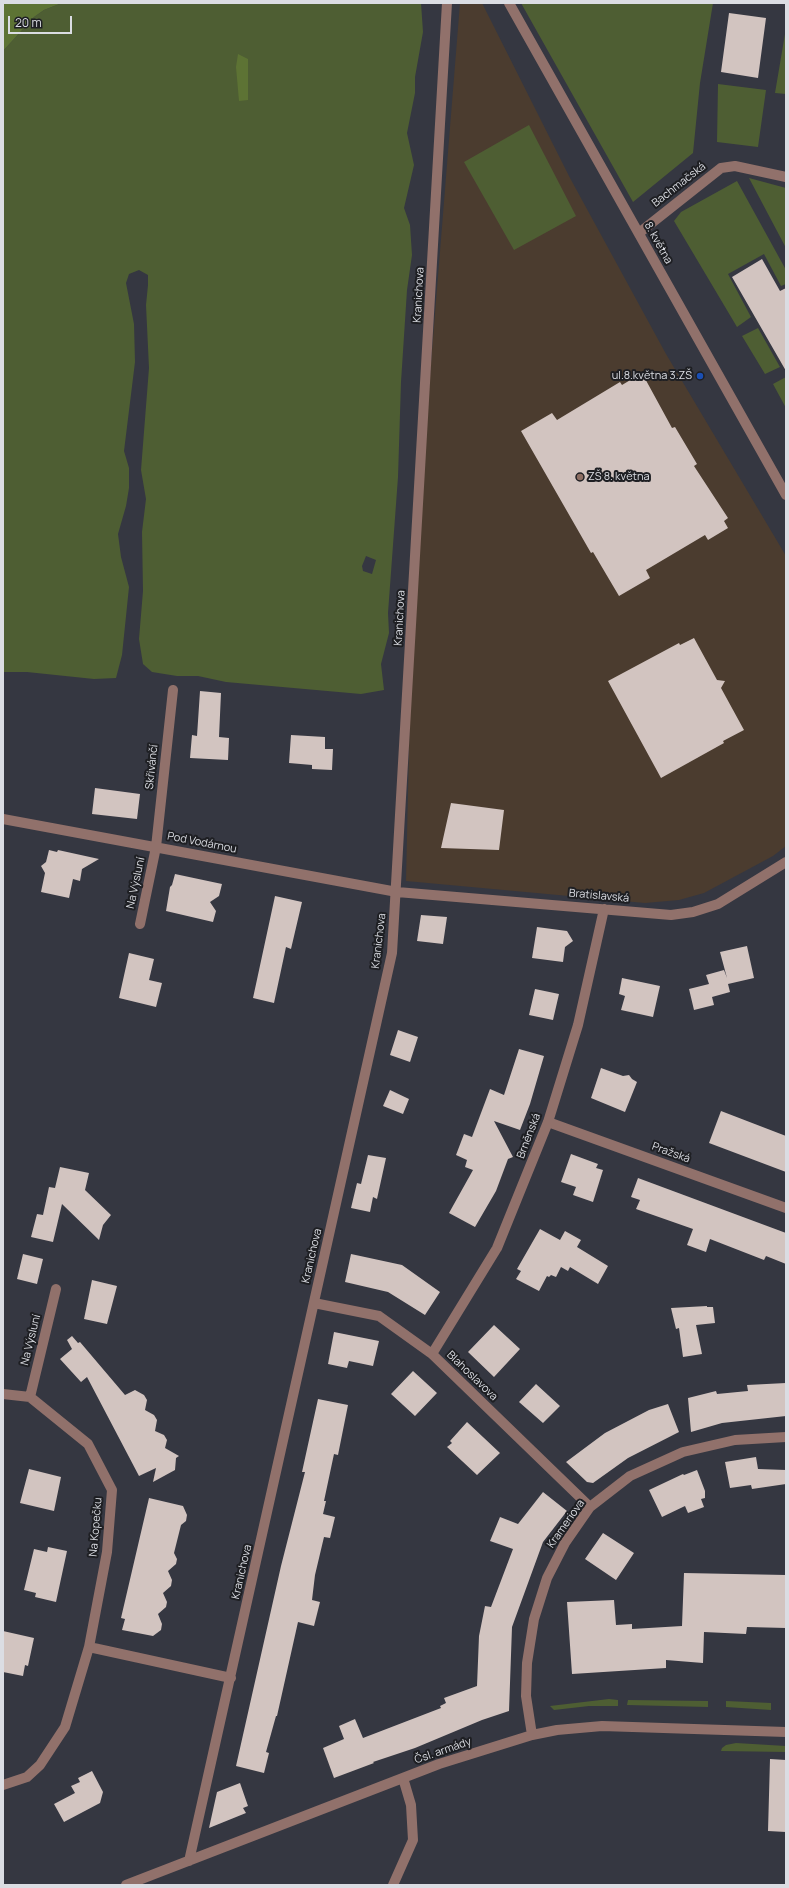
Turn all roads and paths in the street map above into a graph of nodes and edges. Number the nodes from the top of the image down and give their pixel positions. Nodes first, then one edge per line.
1 (447, 3) edge
2 (509, 3) edge
3 (786, 176) edge
4 (639, 233) junction
5 (786, 495) edge
6 (173, 690) dead end
7 (3, 819) edge
8 (156, 847) junction
9 (786, 862) edge
10 (397, 892) junction
11 (604, 909) junction
12 (140, 924) dead end
13 (548, 1122) junction
14 (786, 1208) edge
15 (56, 1290) dead end
16 (314, 1303) junction
17 (432, 1354) junction
18 (3, 1394) edge
19 (30, 1397) junction
20 (786, 1437) edge
21 (590, 1507) junction
22 (89, 1647) junction
23 (230, 1678) junction
24 (786, 1732) edge
25 (532, 1735) junction
26 (403, 1778) junction
27 (3, 1785) edge
28 (188, 1861) junction
29 (126, 1885) edge
30 (392, 1885) edge

1 - 10 street, Kranichova
2 - 4 street, 8. května
3 - 4 street, Bachmačská
4 - 5 street, 8. května
6 - 8 street, Skřivánčí
7 - 8 street, Pod Vodárnou
8 - 10 street, Pod Vodárnou
8 - 12 street, Na Výsluní
9 - 11 street, Bratislavská
10 - 11 street, Bratislavská
10 - 16 street, Kranichova
11 - 13 street, Brněnská
13 - 14 street, Pražská
13 - 17 street, Brněnská
15 - 19 street, Na Výsluní
16 - 17 street, Blahoslavova
16 - 23 street, Kranichova
17 - 21 street, Blahoslavova
18 - 19 street
19 - 22 street, Na Kopečku
20 - 21 street, Krameriova
21 - 25 street, Krameriova
22 - 23 street
22 - 27 street, Na Kopečku
23 - 28 street, Kranichova
24 - 25 street, Čsl. armády
25 - 26 street, Čsl. armády
26 - 28 street, Čsl. armády
26 - 30 street
28 - 29 street, Čsl. armády

